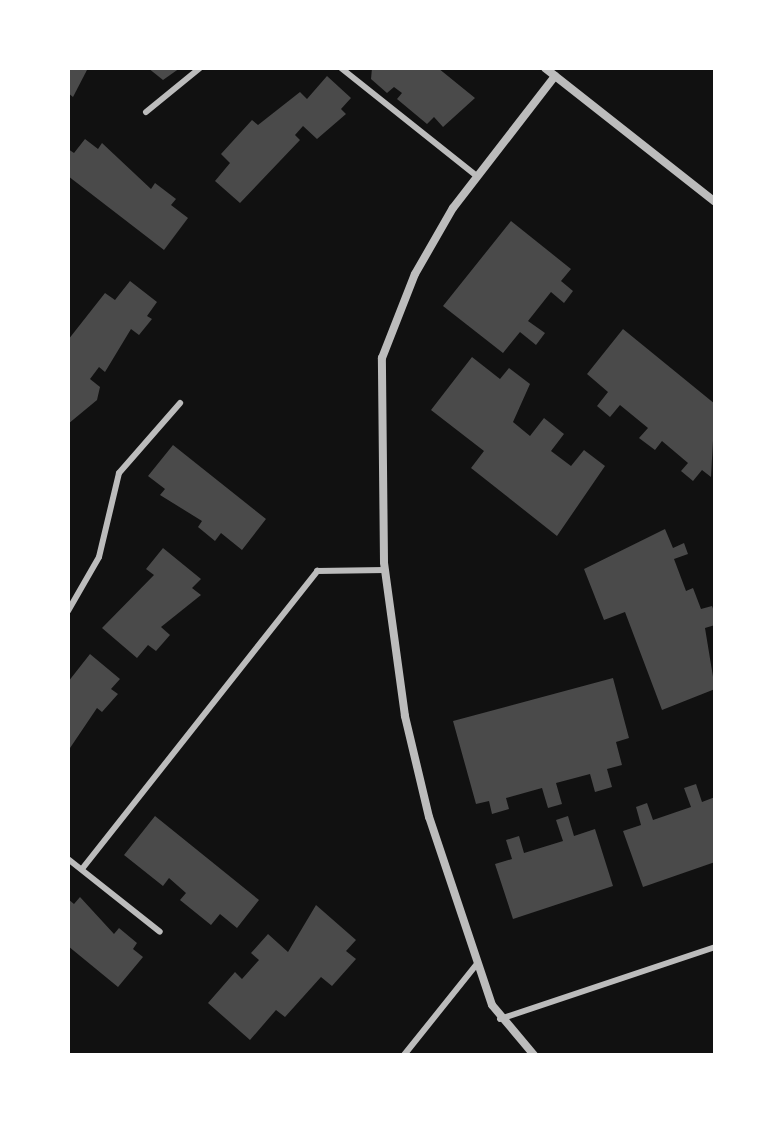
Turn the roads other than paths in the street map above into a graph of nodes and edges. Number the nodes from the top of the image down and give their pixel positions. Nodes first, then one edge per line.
1 (200, 68) edge
2 (341, 68) edge
3 (545, 68) edge
4 (555, 76) junction
5 (146, 112) dead end
6 (477, 176) junction
7 (715, 202) edge
8 (180, 403) dead end
9 (385, 570) junction
10 (68, 611) edge
11 (68, 859) edge
12 (82, 869) junction
13 (160, 932) dead end
14 (715, 947) edge
15 (477, 964) junction
16 (500, 1019) junction
17 (404, 1055) edge
18 (534, 1055) edge

1 - 5 lane
2 - 6 lane
3 - 4 street
4 - 6 street
4 - 7 street
6 - 9 street
8 - 10 lane
9 - 12 lane
9 - 15 street
11 - 12 lane
12 - 13 lane
14 - 16 lane
15 - 16 street
15 - 17 lane
16 - 18 street

